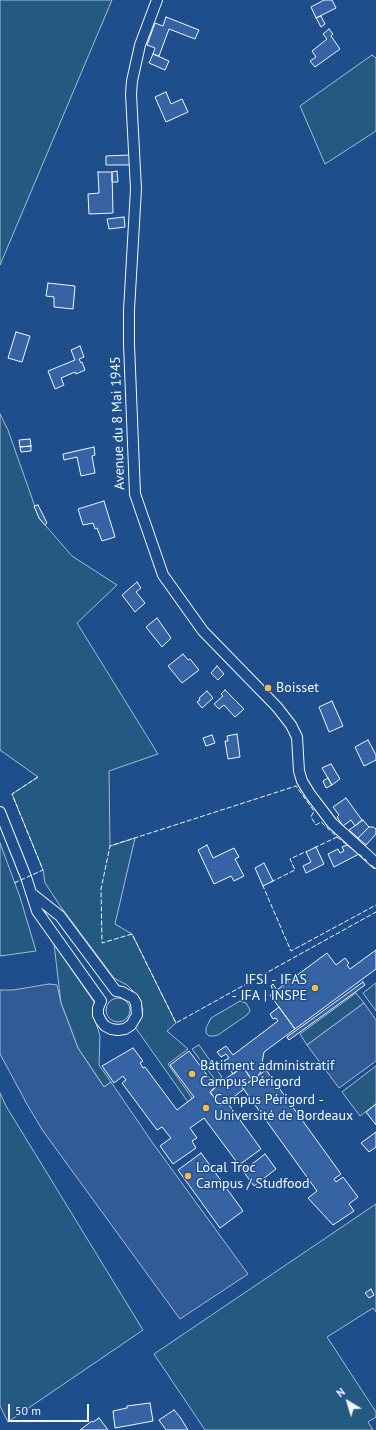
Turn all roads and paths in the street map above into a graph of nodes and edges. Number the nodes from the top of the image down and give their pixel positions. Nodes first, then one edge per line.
1 (157, 0) edge
2 (0, 812) edge
3 (376, 863) edge
4 (31, 893) junction

1 - 3 street, Avenue du 8 Mai 1945
2 - 4 street
4 - 4 street

